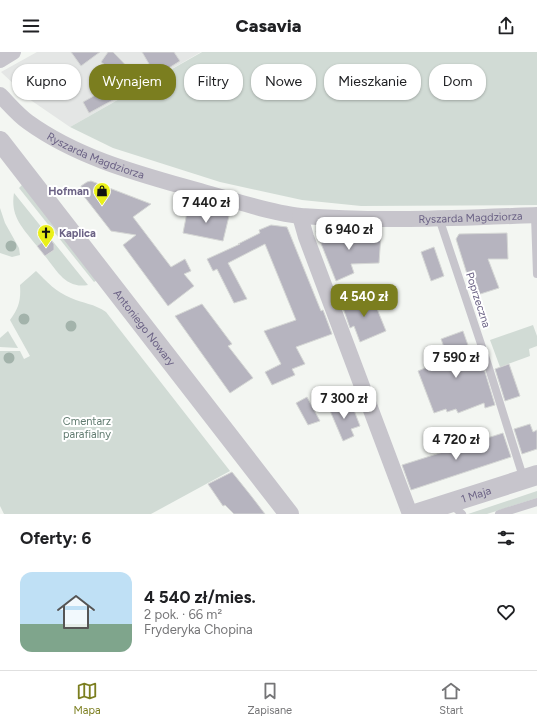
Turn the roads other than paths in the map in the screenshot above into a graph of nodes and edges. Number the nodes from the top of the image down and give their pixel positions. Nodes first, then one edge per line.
1 (13, 52) edge
2 (0, 60) edge
3 (0, 95) edge
4 (0, 141) edge
5 (300, 216) junction
6 (536, 216) edge
7 (440, 218) junction
8 (537, 274) edge
9 (530, 478) edge
10 (537, 502) edge
11 (452, 509) edge
12 (289, 514) edge
13 (410, 514) edge
14 (416, 514) edge
15 (499, 514) edge

1 - 2 street
3 - 5 street, Ryszarda Magdziorza
4 - 12 street, Antoniego Nowary
5 - 7 street, Ryszarda Magdziorza
5 - 13 street
6 - 7 street, Ryszarda Magdziorza
6 - 8 lane
7 - 9 lane, Poprzeczna
9 - 11 street, 1 Maja
10 - 15 lane
11 - 14 street, 1 Maja

